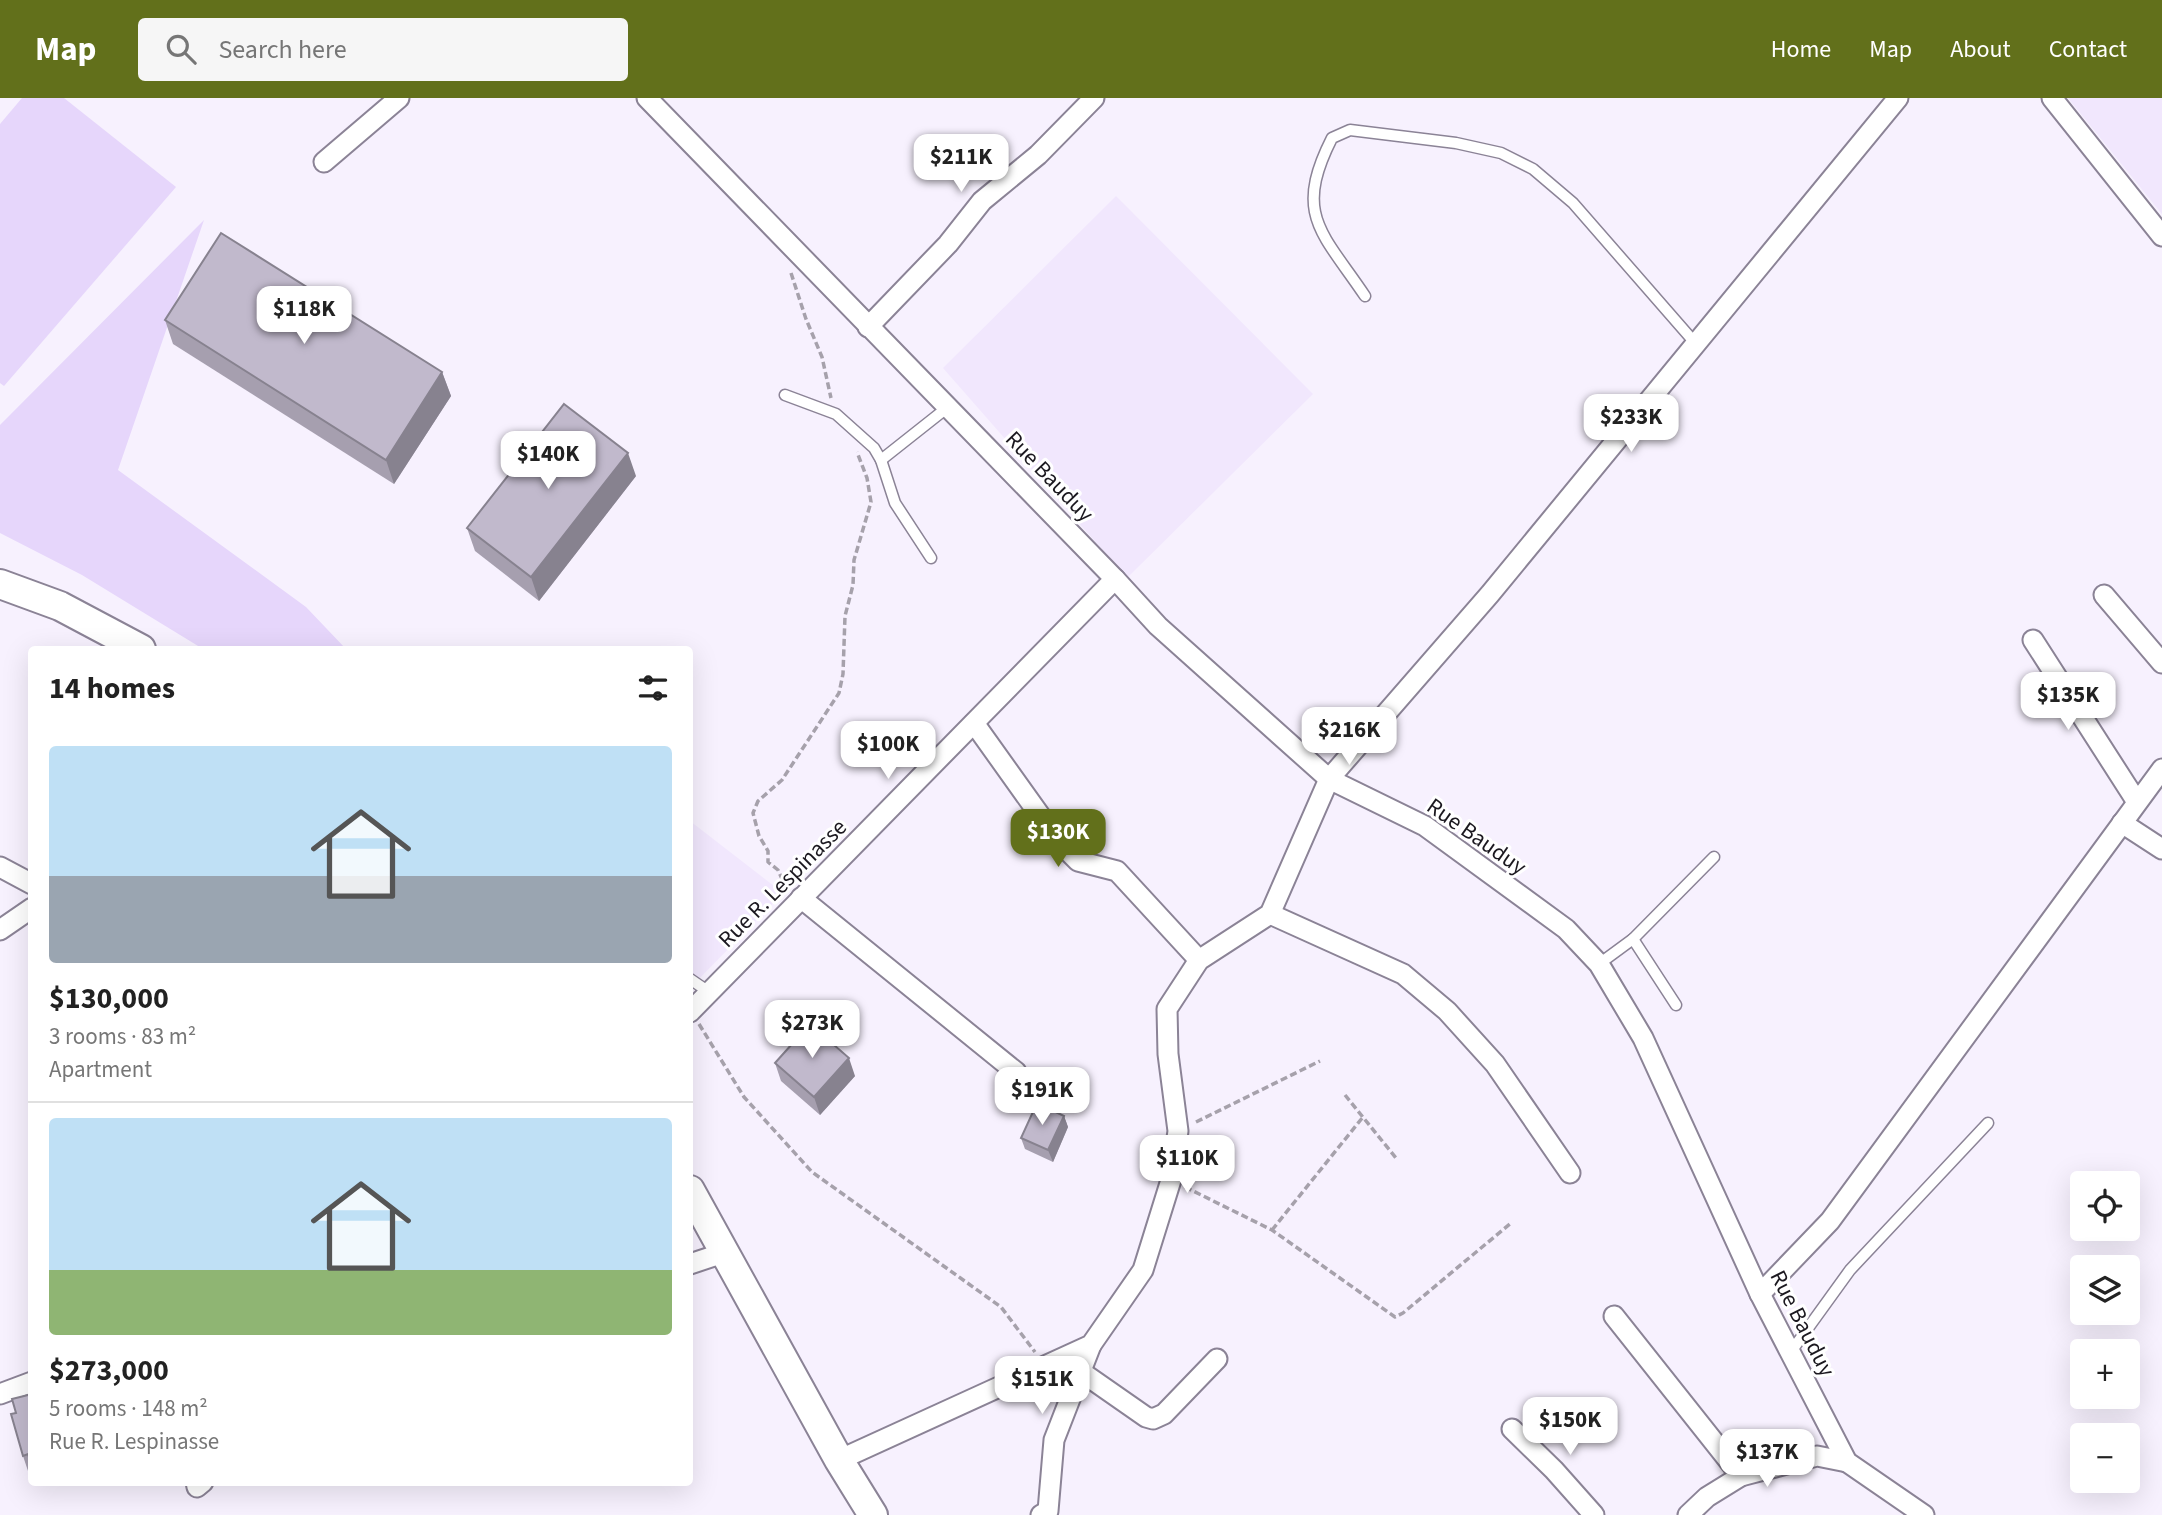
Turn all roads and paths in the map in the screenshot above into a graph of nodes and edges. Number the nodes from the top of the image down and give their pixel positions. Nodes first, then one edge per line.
1 (399, 98) edge
2 (647, 98) edge
3 (1094, 98) edge
4 (1898, 98) edge
5 (2052, 98) edge
6 (324, 162) dead end
7 (2162, 236) edge
8 (791, 246) junction
9 (1365, 296) dead end
10 (868, 327) junction
11 (1696, 344) junction
12 (785, 395) dead end
13 (948, 407) junction
14 (836, 414) junction
15 (856, 448) dead end
16 (881, 460) junction
17 (931, 558) dead end
18 (1115, 579) junction
19 (0, 584) edge
20 (2104, 595) dead end
21 (2033, 640) dead end
22 (135, 646) edge
23 (2162, 663) edge
24 (974, 723) junction
25 (2162, 769) edge
26 (1329, 779) junction
27 (2137, 802) junction
28 (2122, 823) junction
29 (2162, 849) edge
30 (1714, 857) dead end
31 (0, 867) edge
32 (28, 882) edge
33 (799, 901) junction
34 (28, 911) edge
35 (1270, 914) junction
36 (0, 930) edge
37 (1633, 939) junction
38 (1199, 961) junction
39 (1599, 964) junction
40 (693, 981) edge
41 (709, 992) junction
42 (1676, 1005) dead end
43 (693, 1008) edge
44 (693, 1016) edge
45 (1320, 1062) dead end
46 (1016, 1072) dead end
47 (1345, 1095) dead end
48 (1363, 1117) junction
49 (1988, 1123) dead end
50 (1178, 1131) junction
51 (1396, 1158) dead end
52 (1570, 1173) dead end
53 (1171, 1180) junction
54 (693, 1196) edge
55 (1511, 1223) dead end
56 (1272, 1230) junction
57 (723, 1253) junction
58 (693, 1263) edge
59 (1760, 1294) junction
60 (1614, 1316) dead end
61 (1091, 1345) junction
62 (1790, 1353) junction
63 (1217, 1359) dead end
64 (1045, 1366) junction
65 (1080, 1371) junction
66 (28, 1384) edge
67 (0, 1394) edge
68 (1512, 1429) dead end
69 (839, 1460) junction
70 (1847, 1462) junction
71 (1741, 1476) junction
72 (873, 1515) edge
73 (1041, 1515) edge
74 (1594, 1515) edge
75 (1688, 1515) edge
76 (1924, 1515) edge

1 - 6 street
2 - 8 street, Rue Bauduy
3 - 10 street
4 - 11 street
5 - 7 street
8 - 10 street, Rue Bauduy
8 - 14 path
9 - 11 lane
10 - 13 street, Rue Bauduy
11 - 26 street
12 - 14 lane
13 - 16 lane
13 - 18 street, Rue Bauduy
14 - 16 lane
15 - 33 path
16 - 17 lane
18 - 24 street, Rue R. Lespinasse
18 - 26 street, Rue Bauduy
19 - 22 main road
20 - 23 street
21 - 27 street
24 - 33 street, Rue R. Lespinasse
24 - 38 street
25 - 27 street
26 - 35 street
26 - 39 street, Rue Bauduy
27 - 28 street
28 - 29 street
28 - 59 street
30 - 37 lane
31 - 32 street
33 - 41 street, Rue R. Lespinasse
33 - 46 street
34 - 36 street
35 - 38 street
35 - 52 street
37 - 39 lane
37 - 42 lane
38 - 50 street
39 - 59 street, Rue Bauduy
40 - 41 lane
41 - 43 street, Rue R. Lespinasse
44 - 64 path
45 - 50 path
47 - 48 path
48 - 51 path
48 - 56 path
49 - 62 lane
50 - 53 street
53 - 56 path
53 - 61 street
54 - 57 main road
55 - 56 path
57 - 58 street
57 - 69 main road
59 - 62 street, Rue Bauduy
60 - 71 street
61 - 64 street
61 - 65 street
62 - 70 street, Rue Bauduy
63 - 65 street
64 - 69 street
65 - 73 street
66 - 67 street
68 - 74 street
69 - 72 main road
70 - 71 street
70 - 76 street, Rue Bauduy
71 - 75 street

